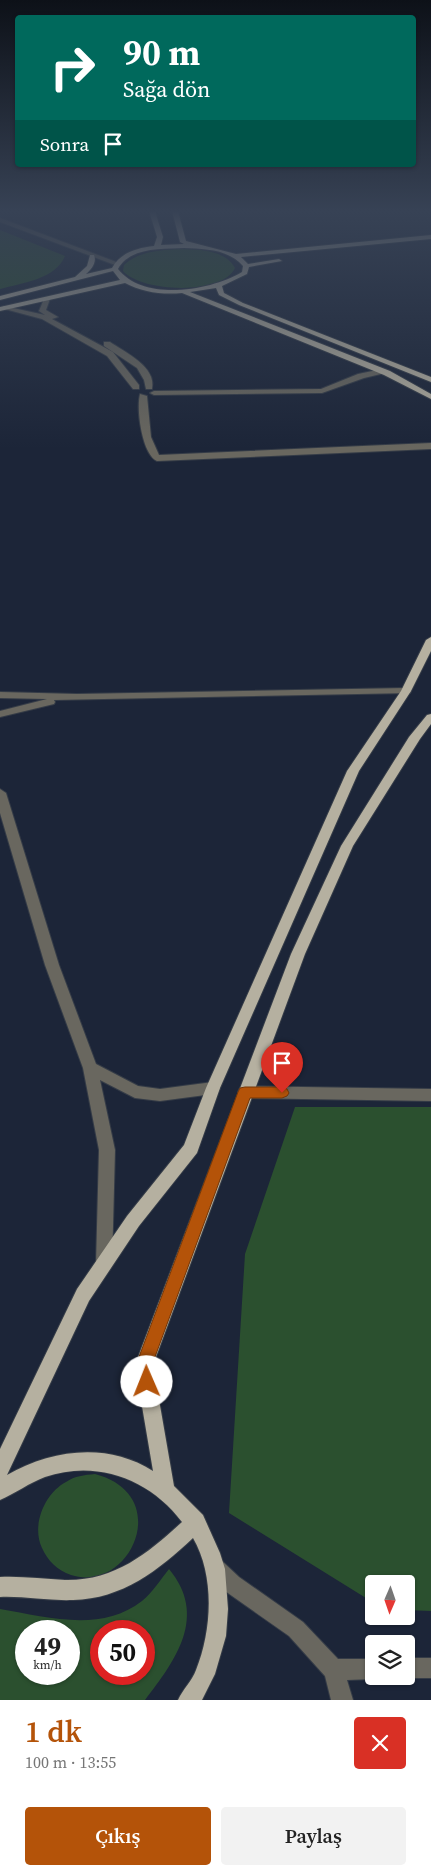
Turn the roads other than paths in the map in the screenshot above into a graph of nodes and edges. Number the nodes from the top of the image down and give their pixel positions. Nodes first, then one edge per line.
1 (31, 290) edge
2 (84, 290) edge
3 (162, 290) edge
4 (193, 290) edge
5 (220, 290) edge
6 (180, 292) junction
7 (0, 298) edge
8 (46, 299) junction
9 (2, 309) edge
10 (382, 371) junction
11 (431, 380) edge
12 (136, 387) junction
13 (151, 390) junction
14 (143, 396) junction
15 (431, 397) edge
16 (431, 446) edge
17 (431, 640) edge
18 (406, 691) junction
19 (0, 695) edge
20 (77, 697) junction
21 (0, 714) edge
22 (431, 717) edge
23 (0, 793) edge
24 (90, 1068) junction
25 (213, 1088) junction
26 (245, 1092) junction
27 (431, 1095) edge
28 (104, 1264) junction
29 (0, 1470) edge
30 (165, 1488) junction
31 (0, 1490) edge
32 (196, 1522) junction
33 (215, 1568) junction
34 (0, 1587) edge
35 (415, 1668) edge
36 (431, 1668) edge
37 (365, 1669) edge
38 (334, 1670) junction
39 (189, 1700) edge
40 (342, 1700) edge

1 - 7 main road
2 - 8 main road
3 - 6 main road
4 - 6 main road
5 - 11 main road
6 - 10 main road
8 - 9 main road
8 - 13 street
9 - 12 street
10 - 13 street
10 - 15 main road
12 - 13 street
12 - 14 street
13 - 14 street
14 - 16 street
17 - 18 main road
18 - 20 street
18 - 25 main road
19 - 20 street
20 - 21 street
22 - 26 main road
23 - 24 street
24 - 25 street
24 - 28 street
25 - 28 main road
26 - 27 street
26 - 30 main road
28 - 29 main road
30 - 31 main road
30 - 32 main road
32 - 33 main road
32 - 34 main road
33 - 38 street
33 - 39 main road
35 - 36 street
37 - 38 street
38 - 40 street

